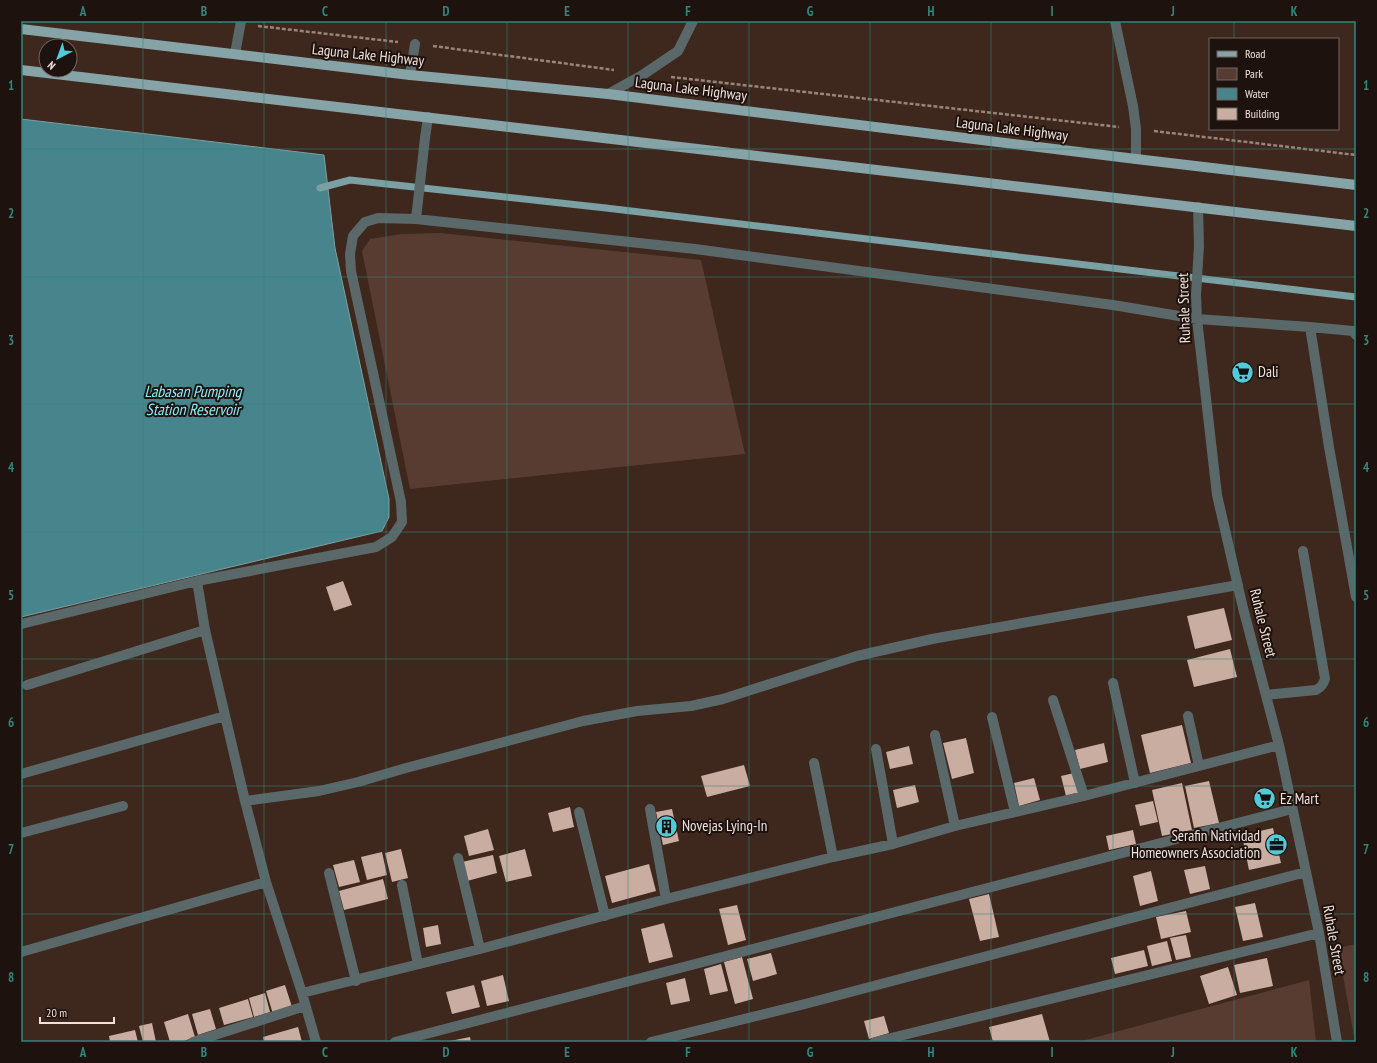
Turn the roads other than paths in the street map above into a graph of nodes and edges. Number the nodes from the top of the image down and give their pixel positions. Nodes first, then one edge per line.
1 (693, 21) edge
2 (1115, 21) edge
3 (241, 22) edge
4 (21, 29) edge
5 (415, 44) road end
6 (235, 54) junction
7 (21, 70) edge
8 (410, 75) junction
9 (608, 94) junction
10 (428, 117) junction
11 (1136, 160) junction
12 (1356, 185) edge
13 (1198, 207) junction
14 (416, 219) junction
15 (1356, 226) edge
16 (1197, 319) junction
17 (1310, 326) junction
18 (1356, 335) edge
19 (1303, 551) dead end
20 (197, 581) junction
21 (1238, 585) junction
22 (1356, 597) edge
23 (21, 624) edge
24 (206, 630) junction
25 (1113, 683) dead end
26 (27, 685) dead end
27 (1266, 695) junction
28 (1053, 700) dead end
29 (225, 716) junction
30 (1188, 716) dead end
31 (992, 717) dead end
32 (935, 735) dead end
33 (1279, 745) junction
34 (876, 749) dead end
35 (814, 763) dead end
36 (1199, 766) junction
37 (21, 774) edge
38 (1135, 783) junction
39 (1084, 796) junction
40 (244, 800) junction
41 (123, 806) dead end
42 (650, 809) dead end
43 (1292, 809) junction
44 (579, 812) dead end
45 (1015, 812) junction
46 (955, 826) junction
47 (21, 833) edge
48 (893, 844) junction
49 (833, 857) junction
50 (458, 858) dead end
51 (1306, 872) junction
52 (329, 873) dead end
53 (266, 882) junction
54 (402, 885) dead end
55 (666, 899) junction
56 (605, 916) junction
57 (1319, 933) junction
58 (480, 949) junction
59 (21, 952) edge
60 (418, 964) junction
61 (356, 981) junction
62 (302, 993) junction
63 (305, 1006) junction
64 (193, 1042) edge
65 (316, 1042) edge
66 (395, 1042) edge
67 (651, 1042) edge
68 (875, 1042) edge
69 (1337, 1042) edge

1 - 9 street
2 - 11 street
3 - 6 street
4 - 6 main road, Laguna Lake Highway
5 - 8 street
6 - 8 main road, Laguna Lake Highway
7 - 10 main road
8 - 9 main road, Laguna Lake Highway
9 - 11 main road, Laguna Lake Highway
10 - 13 main road
10 - 14 street
11 - 12 main road, Laguna Lake Highway
13 - 15 main road
13 - 16 street, Ruhale Street
14 - 16 street
14 - 20 street
16 - 17 street
16 - 21 street, Ruhale Street
17 - 18 street
17 - 22 street
19 - 27 street
20 - 23 street
20 - 24 street
21 - 27 street, Ruhale Street
21 - 40 street
24 - 26 street
24 - 29 street
25 - 38 street
27 - 33 street, Ruhale Street
28 - 39 street
29 - 37 street
29 - 40 street
30 - 36 street
31 - 45 street
32 - 46 street
33 - 36 street
33 - 43 street, Ruhale Street
34 - 48 street
35 - 49 street
36 - 38 street
38 - 39 street
39 - 45 street
40 - 53 street
41 - 47 street
42 - 55 street
43 - 51 street, Ruhale Street
43 - 66 street
44 - 56 street
45 - 46 street
46 - 48 street
48 - 49 street
49 - 55 street
50 - 58 street
51 - 57 street, Ruhale Street
51 - 67 street
52 - 61 street
53 - 59 street
53 - 62 street
54 - 60 street
55 - 56 street
56 - 58 street
57 - 68 street
57 - 69 street, Ruhale Street
58 - 60 street
60 - 61 street
61 - 62 street
62 - 63 street
63 - 64 street
63 - 65 street

